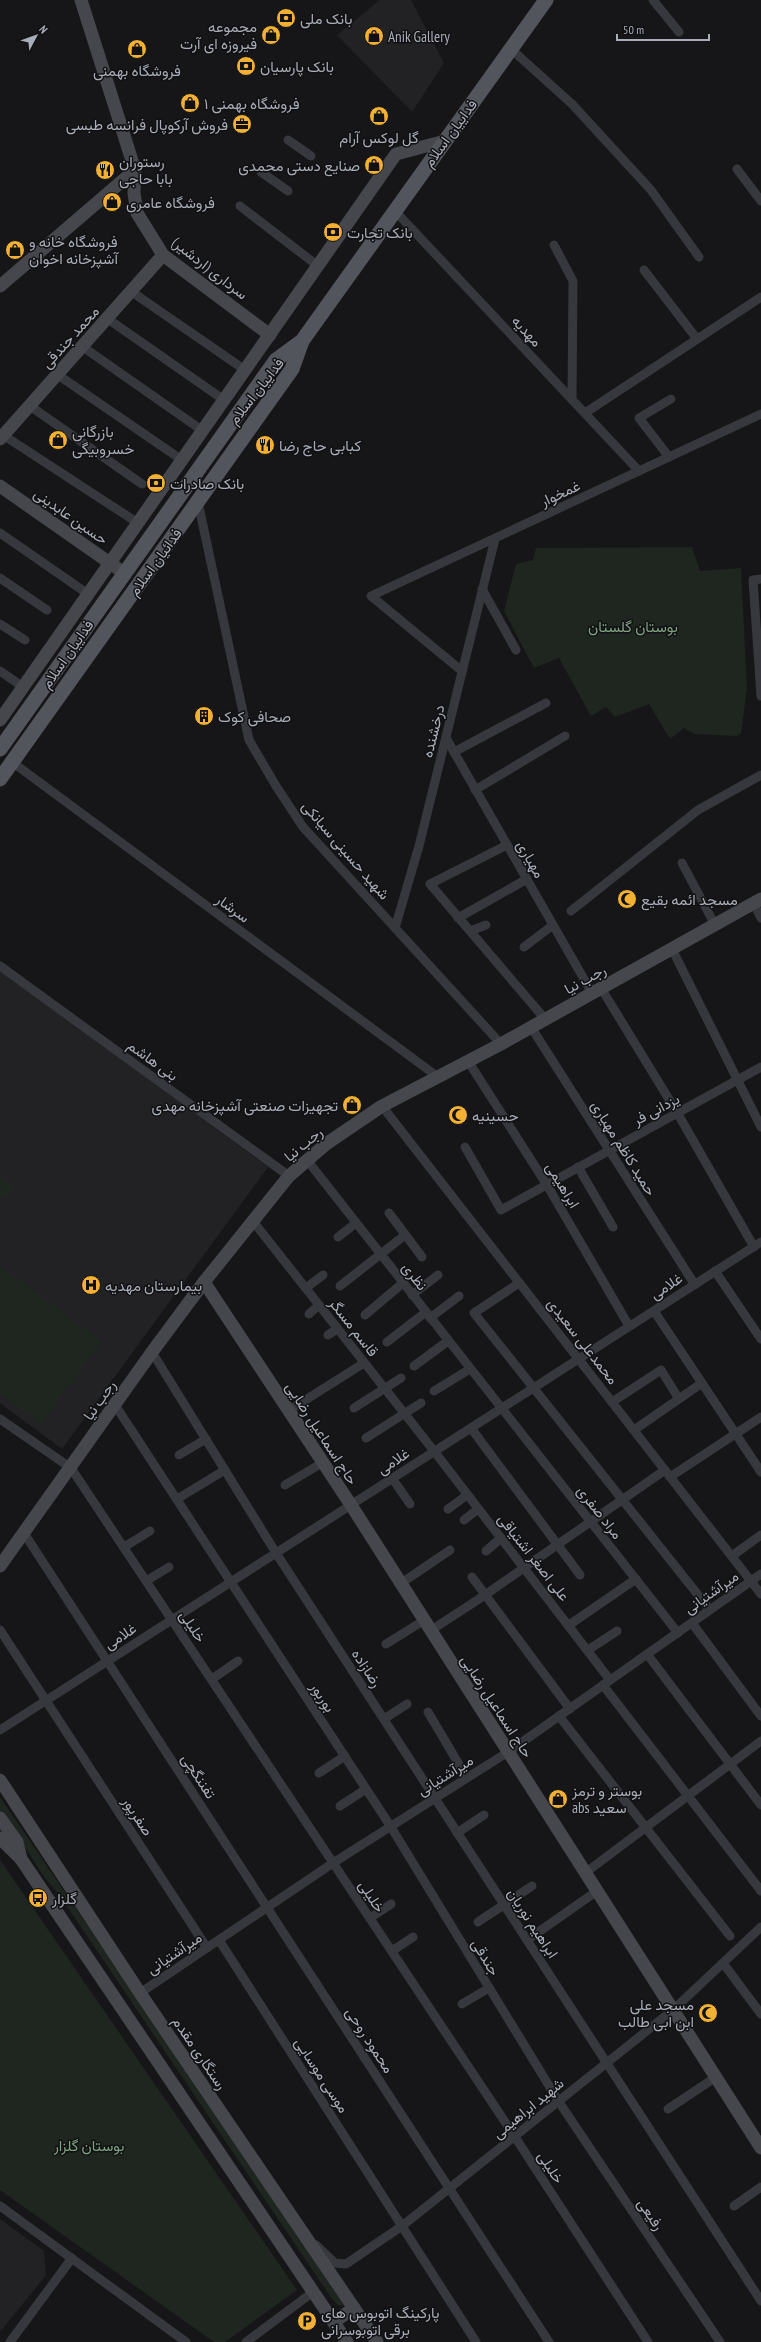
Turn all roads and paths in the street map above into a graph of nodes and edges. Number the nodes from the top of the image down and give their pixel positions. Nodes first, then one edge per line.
1 (81, 0) edge
2 (546, 0) edge
3 (652, 0) edge
4 (679, 32) dead end
5 (511, 49) junction
6 (288, 140) dead end
7 (445, 141) junction
8 (311, 156) dead end
9 (737, 169) dead end
10 (135, 170) junction
11 (261, 172) dead end
12 (288, 192) dead end
13 (761, 201) edge
14 (240, 206) dead end
15 (395, 211) junction
16 (554, 245) dead end
17 (163, 255) junction
18 (699, 257) dead end
19 (318, 266) junction
20 (644, 270) dead end
21 (0, 286) edge
22 (132, 292) junction
23 (761, 297) edge
24 (108, 319) junction
25 (270, 335) junction
26 (697, 339) junction
27 (302, 341) junction
28 (83, 346) junction
29 (245, 370) junction
30 (58, 375) junction
31 (572, 399) junction
32 (671, 399) dead end
33 (224, 400) junction
34 (30, 406) junction
35 (585, 413) junction
36 (761, 414) edge
37 (202, 431) junction
38 (2, 437) edge
39 (669, 457) junction
40 (182, 460) junction
41 (639, 471) junction
42 (142, 484) dead end
43 (0, 486) edge
44 (198, 502) junction
45 (138, 523) junction
46 (0, 533) edge
47 (495, 540) junction
48 (110, 563) junction
49 (124, 573) junction
50 (0, 578) edge
51 (757, 580) edge
52 (482, 589) junction
53 (88, 594) junction
54 (47, 610) dead end
55 (0, 624) edge
56 (25, 640) dead end
57 (516, 650) dead end
58 (0, 671) edge
59 (462, 671) junction
60 (23, 687) junction
61 (761, 696) edge
62 (546, 703) dead end
63 (0, 720) edge
64 (565, 736) dead end
65 (446, 738) junction
66 (0, 749) edge
67 (454, 752) junction
68 (12, 762) junction
69 (761, 775) edge
70 (0, 779) edge
71 (475, 790) junction
72 (507, 845) junction
73 (682, 863) dead end
74 (527, 879) junction
75 (757, 902) edge
76 (571, 911) dead end
77 (458, 918) junction
78 (761, 918) edge
79 (486, 925) dead end
80 (553, 925) junction
81 (716, 925) junction
82 (395, 928) junction
83 (470, 931) junction
84 (524, 947) dead end
85 (672, 949) junction
86 (0, 966) edge
87 (597, 991) junction
88 (545, 1019) junction
89 (531, 1027) junction
90 (501, 1044) junction
91 (468, 1061) junction
92 (761, 1068) edge
93 (438, 1077) junction
94 (738, 1081) junction
95 (382, 1106) junction
96 (678, 1114) junction
97 (761, 1127) edge
98 (465, 1147) dead end
99 (608, 1150) junction
100 (307, 1160) junction
101 (578, 1167) junction
102 (289, 1176) junction
103 (547, 1185) junction
104 (389, 1213) dead end
105 (252, 1220) junction
106 (356, 1223) junction
107 (613, 1227) dead end
108 (405, 1235) junction
109 (338, 1236) dead end
110 (758, 1244) edge
111 (380, 1253) junction
112 (422, 1257) dead end
113 (715, 1272) junction
114 (323, 1275) dead end
115 (438, 1275) dead end
116 (204, 1282) junction
117 (403, 1283) junction
118 (519, 1283) junction
119 (695, 1285) junction
120 (340, 1286) dead end
121 (306, 1288) junction
122 (412, 1295) junction
123 (460, 1296) dead end
124 (319, 1305) junction
125 (654, 1311) junction
126 (309, 1314) dead end
127 (364, 1315) dead end
128 (428, 1315) junction
129 (629, 1326) junction
130 (337, 1329) junction
131 (328, 1335) dead end
132 (761, 1340) edge
133 (448, 1341) junction
134 (388, 1342) dead end
135 (152, 1352) junction
136 (578, 1359) junction
137 (364, 1362) junction
138 (414, 1366) dead end
139 (470, 1369) junction
140 (401, 1378) dead end
141 (702, 1383) junction
142 (534, 1387) junction
143 (384, 1388) junction
144 (434, 1391) dead end
145 (680, 1398) junction
146 (612, 1402) junction
147 (421, 1403) dead end
148 (115, 1405) junction
149 (354, 1408) dead end
150 (501, 1408) junction
151 (288, 1411) junction
152 (404, 1413) junction
153 (761, 1417) edge
154 (0, 1419) edge
155 (471, 1428) junction
156 (634, 1430) junction
157 (735, 1434) junction
158 (366, 1438) dead end
159 (206, 1439) junction
160 (434, 1451) junction
161 (179, 1455) dead end
162 (322, 1463) junction
163 (71, 1468) junction
164 (225, 1470) junction
165 (761, 1472) edge
166 (668, 1474) junction
167 (392, 1478) junction
168 (285, 1485) dead end
169 (467, 1495) junction
170 (177, 1499) junction
171 (622, 1501) junction
172 (410, 1504) dead end
173 (351, 1505) junction
174 (448, 1509) dead end
175 (478, 1509) junction
176 (464, 1520) dead end
177 (591, 1522) junction
178 (150, 1531) dead end
179 (24, 1533) junction
180 (761, 1535) edge
181 (501, 1538) junction
182 (558, 1545) junction
183 (124, 1547) junction
184 (450, 1550) dead end
185 (486, 1551) dead end
186 (276, 1553) junction
187 (732, 1556) junction
188 (0, 1566) edge
189 (169, 1567) dead end
190 (525, 1568) junction
191 (761, 1574) edge
192 (580, 1575) dead end
193 (472, 1577) dead end
194 (636, 1579) junction
195 (146, 1581) junction
196 (751, 1581) junction
197 (231, 1582) junction
198 (400, 1584) junction
199 (761, 1594) edge
200 (485, 1595) junction
201 (710, 1610) junction
202 (172, 1619) junction
203 (692, 1623) junction
204 (569, 1625) junction
205 (427, 1626) junction
206 (0, 1630) edge
207 (617, 1631) dead end
208 (678, 1632) junction
209 (386, 1644) dead end
210 (588, 1650) junction
211 (648, 1654) junction
212 (106, 1662) junction
213 (238, 1662) dead end
214 (212, 1679) junction
215 (607, 1683) junction
216 (46, 1700) junction
217 (407, 1704) dead end
218 (570, 1709) junction
219 (428, 1712) dead end
220 (559, 1716) junction
221 (761, 1716) edge
222 (384, 1719) junction
223 (0, 1730) edge
224 (761, 1741) edge
225 (508, 1752) junction
226 (345, 1756) junction
227 (731, 1764) junction
228 (319, 1774) dead end
229 (467, 1778) junction
230 (0, 1780) edge
231 (366, 1789) junction
232 (0, 1792) edge
233 (689, 1795) junction
234 (435, 1798) junction
235 (761, 1805) edge
236 (340, 1806) dead end
237 (484, 1815) dead end
238 (0, 1818) edge
239 (391, 1827) junction
240 (646, 1828) junction
241 (33, 1830) junction
242 (458, 1833) junction
243 (0, 1838) edge
244 (21, 1859) junction
245 (333, 1863) junction
246 (585, 1873) junction
247 (532, 1886) dead end
248 (597, 1891) junction
249 (761, 1891) edge
250 (391, 1904) dead end
251 (504, 1905) junction
252 (268, 1907) junction
253 (370, 1918) junction
254 (478, 1922) dead end
255 (761, 1927) edge
256 (730, 1936) dead end
257 (413, 1937) dead end
258 (219, 1940) junction
259 (527, 1940) junction
260 (207, 1948) junction
261 (392, 1951) junction
262 (722, 1963) junction
263 (489, 1988) junction
264 (140, 1993) junction
265 (462, 2004) dead end
266 (673, 2010) junction
267 (761, 2014) edge
268 (606, 2064) junction
269 (716, 2077) junction
270 (558, 2102) junction
271 (668, 2109) dead end
272 (515, 2137) junction
273 (761, 2148) edge
274 (761, 2187) edge
275 (449, 2189) junction
276 (0, 2206) edge
277 (734, 2206) dead end
278 (402, 2226) junction
279 (303, 2233) junction
280 (72, 2258) junction
281 (313, 2292) junction
282 (761, 2301) edge
283 (354, 2308) junction
284 (334, 2322) junction
285 (10, 2342) edge
286 (186, 2342) edge
287 (246, 2342) edge
288 (347, 2342) edge
289 (377, 2342) edge
290 (476, 2342) edge
291 (549, 2342) edge
292 (648, 2342) edge
293 (720, 2342) edge

1 - 10 main road
2 - 5 main road, فداییان اسلام
3 - 4 street
5 - 7 main road, فداییان اسلام
5 - 18 street
6 - 8 street
7 - 15 main road, فداییان اسلام
7 - 19 main road
9 - 13 street
10 - 17 main road, سرداری (اردشیر)
10 - 21 main road
11 - 12 street
14 - 19 street
15 - 27 main road, فداییان اسلام
15 - 31 street, مهدیه
16 - 31 street
17 - 22 main road, محمد جندقی
17 - 25 main road, سرداری (اردشیر)
19 - 25 main road
20 - 26 street
22 - 24 main road, محمد جندقی
22 - 29 street
23 - 26 street
24 - 28 main road, محمد جندقی
24 - 33 street
25 - 29 main road
26 - 35 street
27 - 44 main road, فدائیان اسلام
27 - 49 main road, فداییان اسلام
28 - 30 main road, محمد جندقی
28 - 37 street
29 - 33 main road
30 - 34 main road, محمد جندقی
30 - 40 street
31 - 35 street, مهدیه
32 - 39 street
33 - 37 main road
34 - 38 main road, محمد جندقی
34 - 42 street
35 - 41 street, مهدیه
36 - 39 street, غمخوار
37 - 40 main road
38 - 45 street
39 - 41 street, غمخوار
40 - 45 main road
41 - 47 street, غمخوار
43 - 48 main road, حسین عابدینی
44 - 68 main road, فدائیان اسلام
44 - 82 street, شهید حسینی سیانکی
45 - 48 main road
46 - 53 street
47 - 52 street, درخشنده
47 - 59 street, غمخوار
48 - 49 main road, حسین عابدینی
48 - 53 main road
49 - 66 main road, فداییان اسلام
50 - 54 street
51 - 61 street
52 - 57 street
52 - 59 street, درخشنده
53 - 60 main road
55 - 56 street
58 - 60 street
59 - 65 street, درخشنده
60 - 63 main road
62 - 67 street
64 - 71 street
65 - 67 street, مهیاری
65 - 82 street, درخشنده
67 - 71 street, مهیاری
68 - 70 main road, فدائیان اسلام
68 - 93 street, سرشار
69 - 76 street
71 - 72 street, مهیاری
72 - 74 street, مهیاری
72 - 77 street
73 - 81 street
74 - 77 street
74 - 80 street, مهیاری
75 - 78 street
75 - 81 main road, رجب نیا
77 - 83 street
79 - 83 street
80 - 84 street
80 - 87 street, مهیاری
81 - 85 main road, رجب نیا
82 - 90 street, شهید حسینی سیانکی
83 - 88 street
85 - 87 main road, رجب نیا
85 - 94 street
86 - 102 street, بنی هاشم
87 - 88 main road, رجب نیا
87 - 96 street, مهیاری
88 - 89 main road, رجب نیا
89 - 90 main road, رجب نیا
89 - 99 street, حمید کاظم مهیاری
90 - 91 main road, رجب نیا
91 - 93 main road, رجب نیا
91 - 103 street, ابراهیمی
92 - 94 street, یزدانی فر
93 - 95 main road, رجب نیا
94 - 96 street, یزدانی فر
94 - 97 street
95 - 100 main road, رجب نیا
95 - 118 street, محمدعلی سعیدی
96 - 99 street, یزدانی فر
96 - 110 street
98 - 103 street, یزدانی فر
99 - 101 street, یزدانی فر
99 - 119 street, حمید کاظم مهیاری
100 - 102 main road, رجب نیا
100 - 106 street, نظری
101 - 103 street, یزدانی فر
101 - 107 street
102 - 105 main road, رجب نیا
103 - 129 street, ابراهیمی
104 - 108 street
105 - 116 main road, رجب نیا
105 - 121 street, قاسم مسگر
106 - 109 street
106 - 111 street, نظری
108 - 111 street
108 - 112 street
110 - 113 street, غلامی
111 - 117 street, نظری
111 - 120 street
113 - 119 street, غلامی
113 - 132 street
114 - 121 street
115 - 122 street
116 - 135 main road, رجب نیا
116 - 151 main road, حاج اسماعیل رضایی
117 - 122 street, نظری
117 - 127 street
118 - 136 street, محمدعلی سعیدی
118 - 142 street
119 - 125 street, غلامی
121 - 124 street, قاسم مسگر
122 - 128 street, نظری
123 - 128 street
124 - 126 street
124 - 130 street, قاسم مسگر
125 - 129 street, غلامی
125 - 141 street
128 - 133 street, نظری
128 - 134 street
129 - 136 street, غلامی
130 - 131 street
130 - 137 street, قاسم مسگر
133 - 138 street
133 - 139 street, نظری
135 - 148 main road, رجب نیا
135 - 159 street, رضازاده
136 - 142 street, غلامی
136 - 146 street, محمدعلی سعیدی
137 - 143 street, قاسم مسگر
137 - 151 street
139 - 144 street
139 - 150 street, نظری
140 - 143 street
141 - 145 street
141 - 157 street
142 - 150 street, غلامی
142 - 171 street
143 - 149 street
143 - 152 street, قاسم مسگر
145 - 146 street
145 - 156 street
146 - 156 street, محمدعلی سعیدی
147 - 152 street
148 - 163 main road, رجب نیا
148 - 170 street, بوربور
150 - 155 street, غلامی
150 - 177 street, مراد صفری
151 - 162 main road, حاج اسماعیل رضایی
152 - 158 street
152 - 160 street, قاسم مسگر
153 - 157 street
154 - 163 street
155 - 160 street, غلامی
155 - 182 street
156 - 166 street, محمدعلی سعیدی
157 - 165 street
157 - 166 street
159 - 161 street
159 - 164 street, رضازاده
160 - 167 street, غلامی
160 - 169 street, علی اصغر اشتیاقی
162 - 168 street
162 - 173 main road, حاج اسماعیل رضایی
163 - 179 main road, رجب نیا
163 - 183 street, خلیلی
164 - 170 street
164 - 186 street, رضازاده
166 - 171 street
166 - 187 street, محمدعلی سعیدی
167 - 172 street
167 - 173 street, غلامی
169 - 174 street
169 - 175 street, علی اصغر اشتیاقی
170 - 197 street, بوربور
171 - 177 street
171 - 201 street
173 - 186 street, غلامی
173 - 198 main road, حاج اسماعیل رضایی
175 - 176 street
175 - 181 street, علی اصغر اشتیاقی
177 - 182 street
177 - 194 street, مراد صفری
178 - 183 street
179 - 188 main road, رجب نیا
179 - 212 street, تفننگچی
180 - 187 street
181 - 185 street
181 - 190 street, علی اصغر اشتیاقی
182 - 190 street
182 - 192 street
183 - 195 street, خلیلی
184 - 198 street
186 - 197 street, غلامی
186 - 222 street, رضازاده
187 - 196 street, محمدعلی سعیدی
189 - 195 street
190 - 200 street
190 - 204 street, علی اصغر اشتیاقی
191 - 196 street, میرآشتیانی
193 - 200 street
194 - 204 street
194 - 208 street, مراد صفری
195 - 202 street, خلیلی
196 - 199 street, محمدعلی سعیدی
196 - 201 street, میرآشتیانی
197 - 202 street, غلامی
197 - 226 street, بوربور
198 - 205 main road, حاج اسماعیل رضایی
200 - 205 street
200 - 218 street
201 - 203 street, میرآشتیانی
202 - 212 street, غلامی
202 - 214 street, خلیلی
203 - 208 street, میرآشتیانی
203 - 221 street
204 - 210 street, علی اصغر اشتیاقی
205 - 209 street
205 - 225 main road, حاج اسماعیل رضایی
206 - 216 street, صفرپور
207 - 210 street
208 - 211 street, میرآشتیانی
210 - 215 street, علی اصغر اشتیاقی
211 - 215 street, میرآشتیانی
211 - 227 street
212 - 216 street, غلامی
212 - 252 street, تفننگچی
213 - 214 street
214 - 245 street, خلیلی
215 - 218 street, میرآشتیانی
215 - 233 street, علی اصغر اشتیاقی
216 - 223 street, غلامی
216 - 260 street, صفرپور
217 - 222 street
218 - 220 street, میرآشتیانی
219 - 229 street
220 - 225 street, میرآشتیانی
220 - 240 street
222 - 234 street, رضازاده
224 - 227 street
225 - 229 street, میرآشتیانی
225 - 246 main road, حاج اسماعیل رضایی
226 - 228 street
226 - 231 street, بوربور
227 - 233 street
227 - 235 street
229 - 234 street, میرآشتیانی
230 - 241 main road, رستگاری مقدم
231 - 236 street
231 - 239 street, بوربور
232 - 241 main road
233 - 240 street
233 - 249 street, علی اصغر اشتیاقی
234 - 239 street, میرآشتیانی
234 - 242 street, ابراهیم نوریان
237 - 242 street
238 - 244 main road
239 - 245 street, میرآشتیانی
239 - 263 street, جندقی
240 - 246 street
240 - 256 street
241 - 264 main road, رستگاری مقدم
242 - 251 street, ابراهیم نوریان
243 - 244 main road
244 - 281 main road
245 - 252 street, میرآشتیانی
245 - 253 street, خلیلی
246 - 248 main road, حاج اسماعیل رضایی
247 - 251 street
248 - 259 street
248 - 266 main road, حاج اسماعیل رضایی
250 - 253 street
251 - 254 street
251 - 259 street, ابراهیم نوریان
252 - 258 street, میرآشتیانی
252 - 275 street, محمود روحی
253 - 261 street, خلیلی
255 - 262 street, شهید ابراهیمی
257 - 261 street
258 - 260 street, میرآشتیانی
258 - 278 street, موسی موسایی
259 - 268 street, ابراهیم نوریان
260 - 264 street, میرآشتیانی
261 - 272 street, خلیلی
262 - 266 street, شهید ابراهیمی
262 - 267 street
263 - 265 street
263 - 270 street, جندقی
264 - 279 main road, رستگاری مقدم
266 - 268 street, شهید ابراهیمی
266 - 269 main road, حاج اسماعیل رضایی
268 - 270 street, شهید ابراهیمی
268 - 282 street, ابراهیم نوریان
269 - 271 street
269 - 273 main road, حاج اسماعیل رضایی
270 - 272 street, شهید ابراهیمی
270 - 293 street, رفیعی
272 - 275 street, شهید ابراهیمی
272 - 292 street, خلیلی
274 - 277 street
275 - 278 street, شهید ابراهیمی
275 - 291 street, محمود روحی
276 - 280 street
278 - 279 street, شهید ابراهیمی
278 - 290 street, موسی موسایی
279 - 283 main road, رستگاری مقدم
280 - 285 street
280 - 286 street
281 - 284 main road
281 - 287 street
283 - 284 main road
283 - 289 main road, رستگاری مقدم
284 - 288 main road

